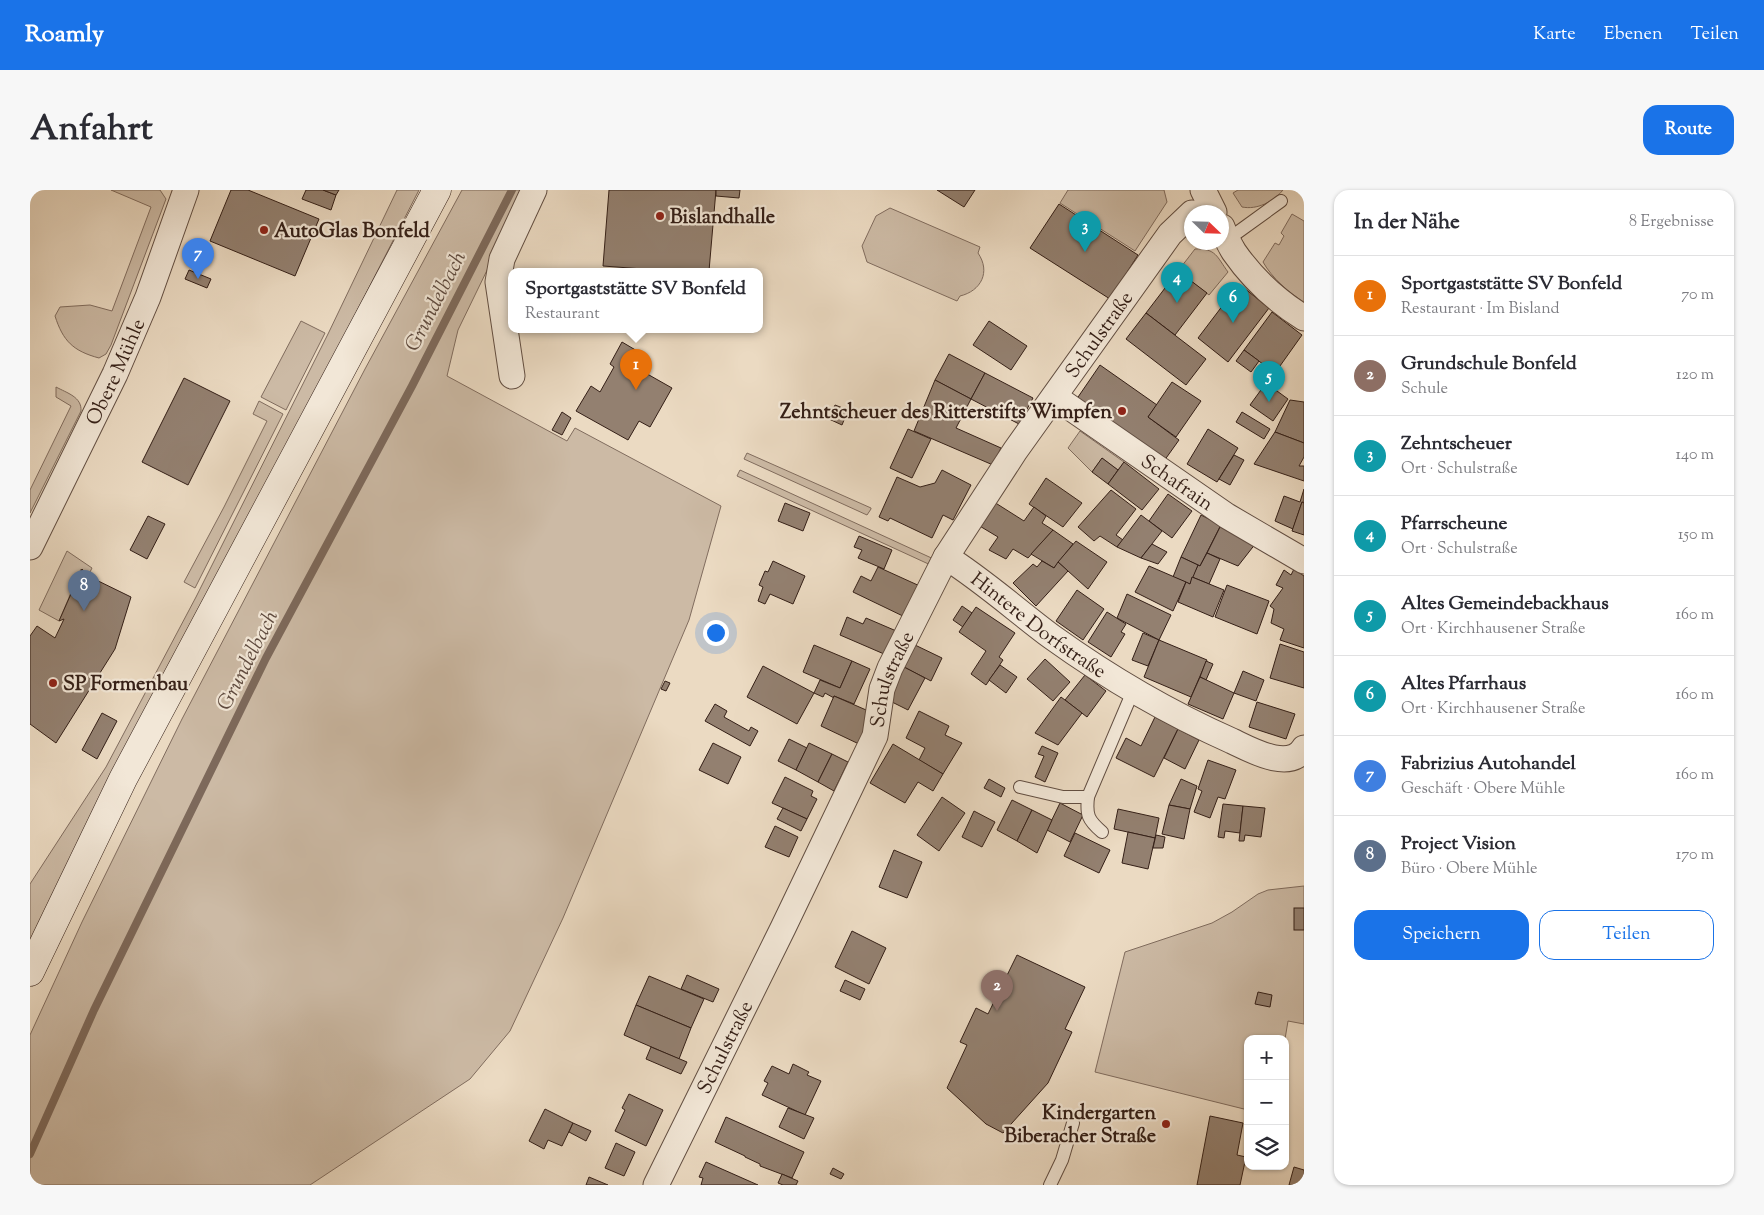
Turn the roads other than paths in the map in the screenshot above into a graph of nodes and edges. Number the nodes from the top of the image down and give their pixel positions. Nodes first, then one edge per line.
1 (186, 190) edge
2 (437, 190) edge
3 (534, 190) edge
4 (1281, 201) dead end
5 (1184, 221) edge
6 (1229, 231) edge
7 (1229, 243) edge
8 (505, 285) edge
9 (1304, 318) edge
10 (508, 324) edge
11 (509, 333) edge
12 (512, 376) dead end
13 (1055, 397) junction
14 (30, 547) edge
15 (946, 557) junction
16 (1304, 561) edge
17 (1133, 691) junction
18 (1302, 751) edge
19 (1020, 787) dead end
20 (1088, 797) junction
21 (1102, 832) dead end
22 (30, 972) edge
23 (1073, 1123) dead end
24 (656, 1185) edge
25 (1050, 1185) edge

1 - 14 street, Obere Mühle
2 - 22 main road
3 - 8 street
4 - 6 lane
5 - 13 street, Schulstraße
7 - 9 street
8 - 10 street
11 - 12 street
13 - 15 street, Schulstraße
13 - 16 street, Schafrain
15 - 17 street, Hintere Dorfstraße
15 - 24 street, Schulstraße
17 - 18 street, Hintere Dorfstraße
17 - 20 lane
19 - 20 lane
20 - 21 lane
23 - 25 lane

